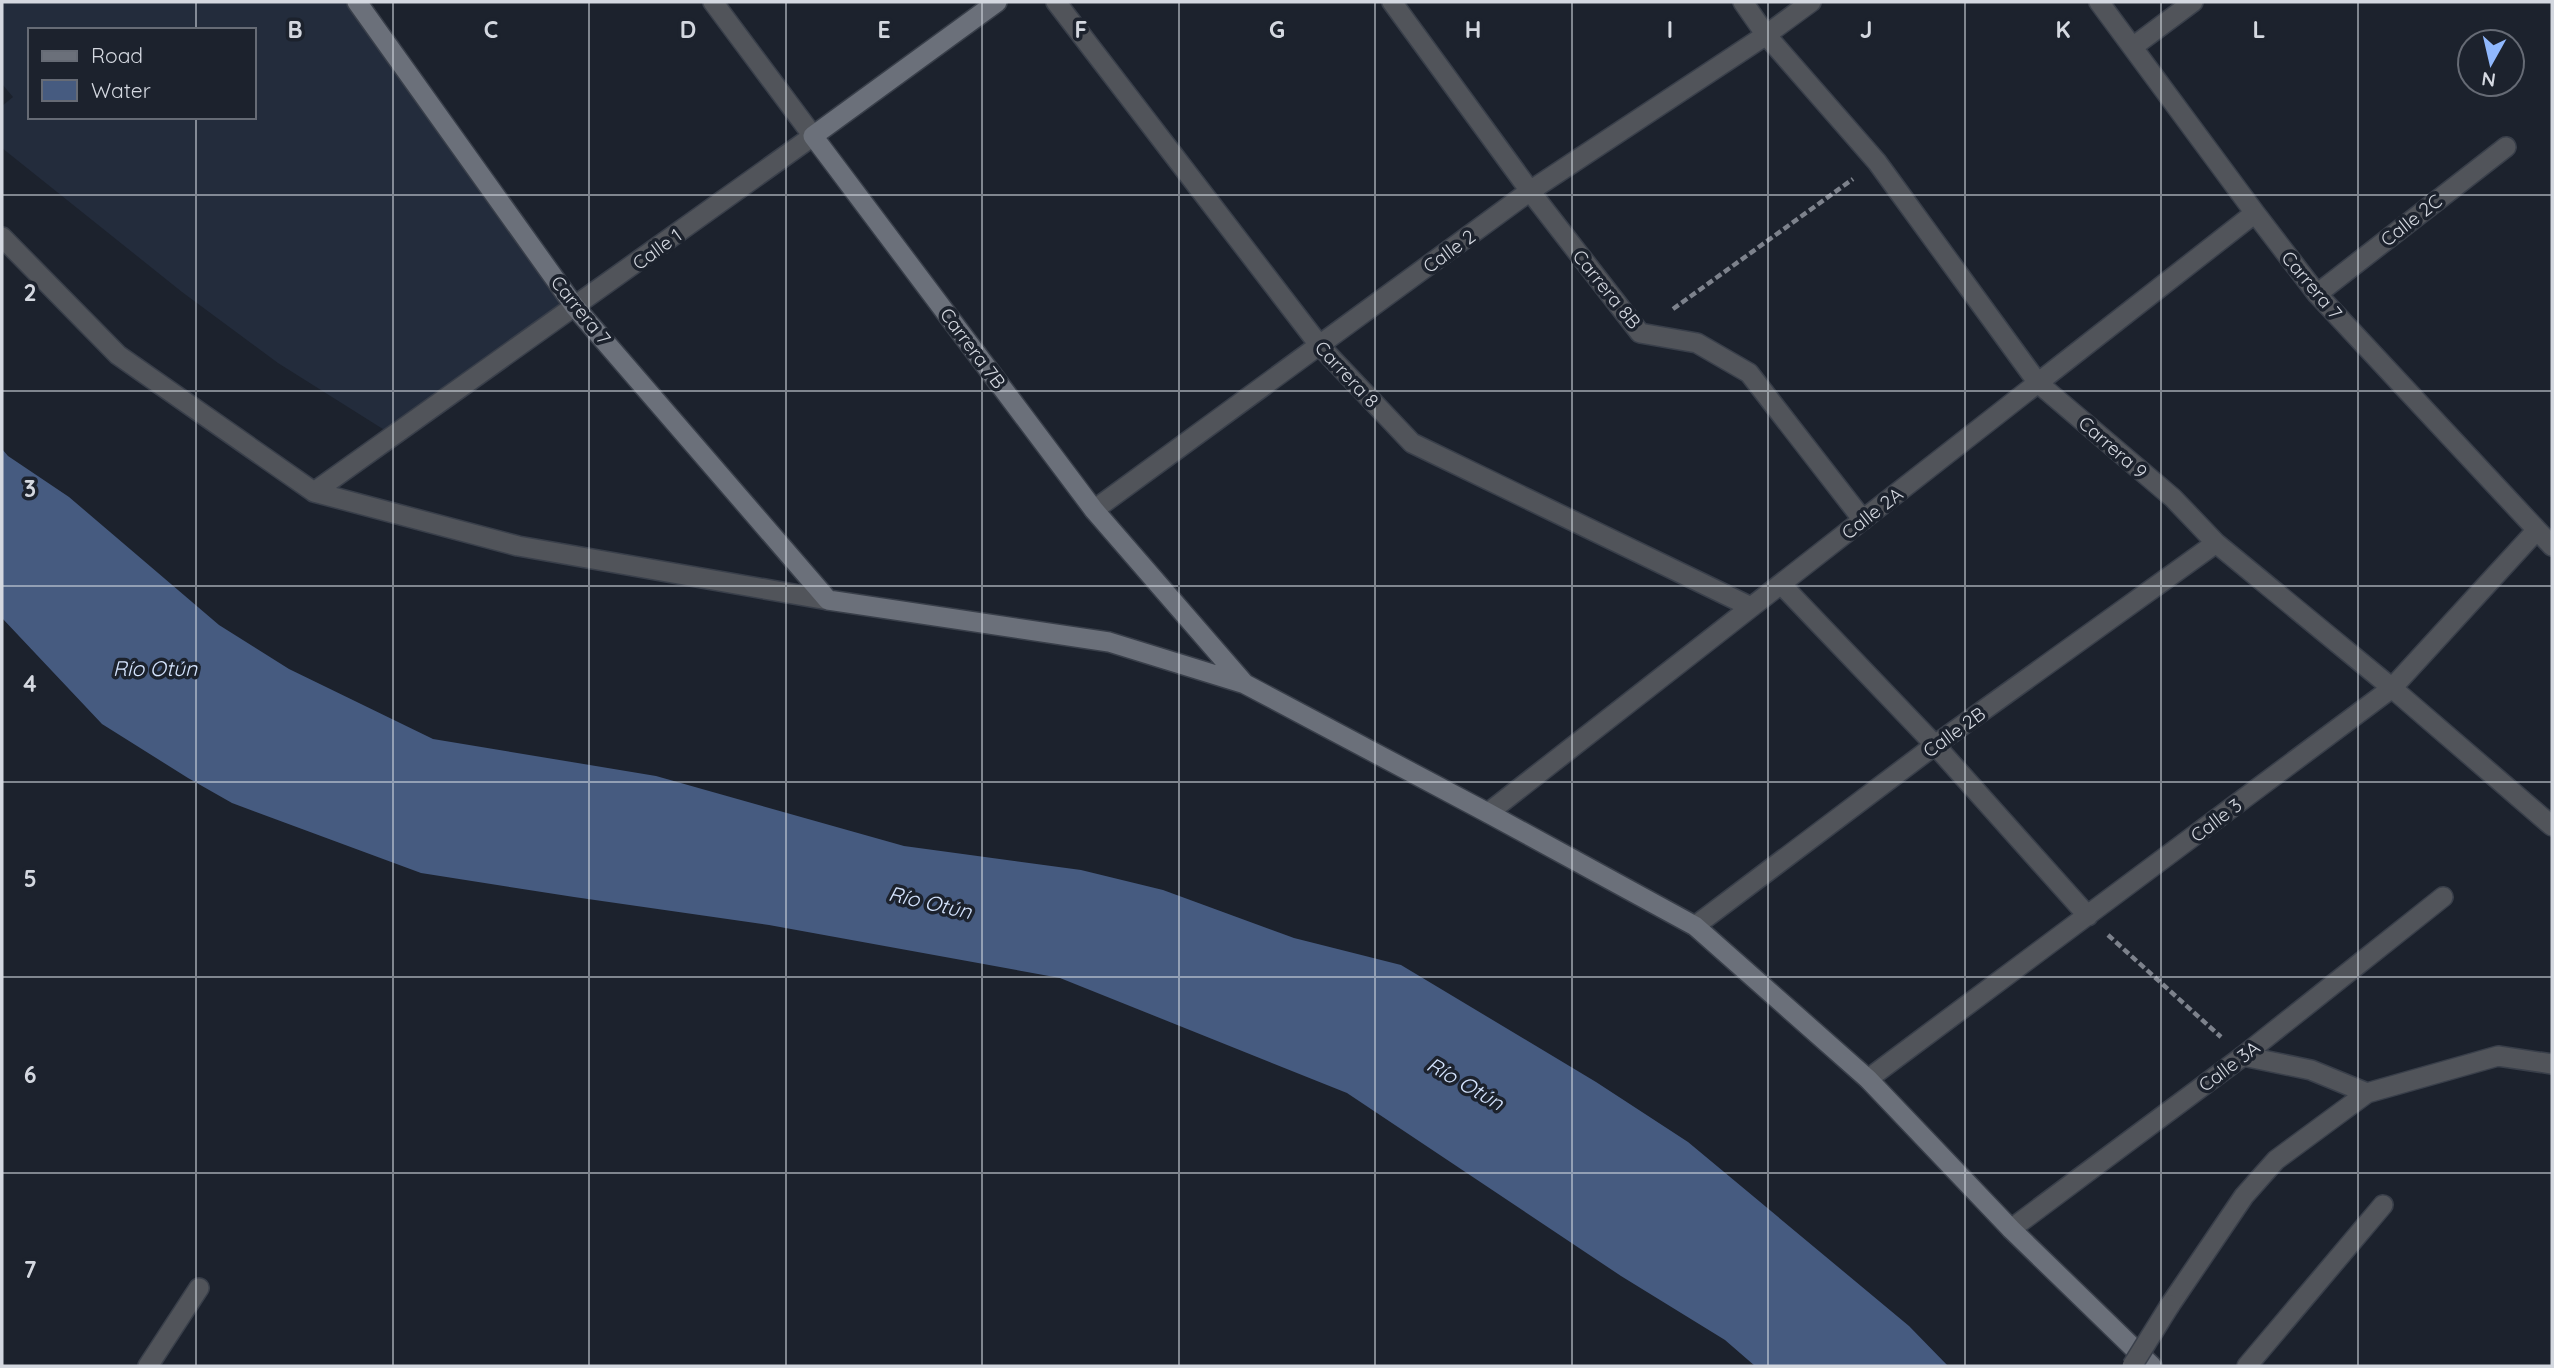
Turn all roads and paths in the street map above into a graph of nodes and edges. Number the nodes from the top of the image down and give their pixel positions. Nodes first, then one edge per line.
1 (357, 2) edge
2 (713, 2) edge
3 (998, 2) edge
4 (1056, 2) edge
5 (1392, 2) edge
6 (1744, 2) edge
7 (1811, 2) edge
8 (2099, 2) edge
9 (2193, 2) edge
10 (1766, 35) junction
11 (2134, 46) junction
12 (813, 136) junction
13 (2506, 147) dead end
14 (1877, 162) junction
15 (1530, 191) junction
16 (2255, 213) junction
17 (2, 237) edge
18 (2317, 294) junction
19 (575, 307) junction
20 (1640, 333) junction
21 (1320, 346) junction
22 (2038, 383) junction
23 (314, 492) junction
24 (1094, 510) junction
25 (1863, 520) junction
26 (2536, 531) junction
27 (2216, 542) junction
28 (2552, 546) edge
29 (1781, 584) junction
30 (828, 600) junction
31 (1751, 607) junction
32 (1244, 684) junction
33 (2392, 688) junction
34 (1936, 745) junction
35 (1488, 813) junction
36 (2552, 825) edge
37 (2443, 897) dead end
38 (2088, 916) junction
39 (1695, 926) junction
40 (2243, 1056) junction
41 (2552, 1064) edge
42 (1868, 1079) junction
43 (2367, 1093) junction
44 (2384, 1205) dead end
45 (2011, 1230) junction
46 (199, 1288) dead end
47 (148, 1366) edge
48 (2132, 1366) edge
49 (2152, 1366) edge
50 (2247, 1366) edge

1 - 19 main road, Carrera 7
2 - 12 street, Carrera 7B
3 - 12 main road, Calle 1
4 - 21 street, Carrera 8
5 - 15 street, Carrera 8B
6 - 10 street, Carrera 9
7 - 10 street, Calle 2
8 - 11 street, Carrera 7
9 - 11 street
10 - 14 street, Carrera 9
10 - 15 street, Calle 2
11 - 16 street, Carrera 7
12 - 19 street, Calle 1
12 - 24 main road, Carrera 7B
13 - 18 street, Calle 2C
14 - 20 path
14 - 22 street, Carrera 9
15 - 20 street, Carrera 8B
15 - 21 street, Calle 2
16 - 18 street, Carrera 7
16 - 22 street, Calle 2A
17 - 23 street
18 - 26 street, Carrera 7
19 - 23 street, Calle 1
19 - 30 main road, Carrera 7
20 - 25 street, Carrera 8B
21 - 24 street, Calle 2
21 - 31 street, Carrera 8
22 - 25 street, Calle 2A
22 - 27 street, Carrera 9
23 - 30 street
24 - 32 main road, Carrera 7B
25 - 29 street, Calle 2A
26 - 28 street, Carrera 7
26 - 33 street, Calle 3
27 - 33 street, Carrera 9
27 - 34 street, Calle 2B
29 - 31 street, Calle 2A
29 - 34 street
30 - 32 main road
31 - 35 street, Calle 2A
32 - 35 main road
33 - 36 street, Carrera 9
33 - 38 street, Calle 3
34 - 38 street
34 - 39 street, Calle 2B
35 - 39 main road
37 - 40 street, Calle 3A
38 - 40 path
38 - 42 street, Calle 3
39 - 42 main road
40 - 43 street
40 - 45 street, Calle 3A
41 - 43 street
42 - 45 main road
43 - 48 street, bridge
44 - 50 street
45 - 49 main road
46 - 47 street

